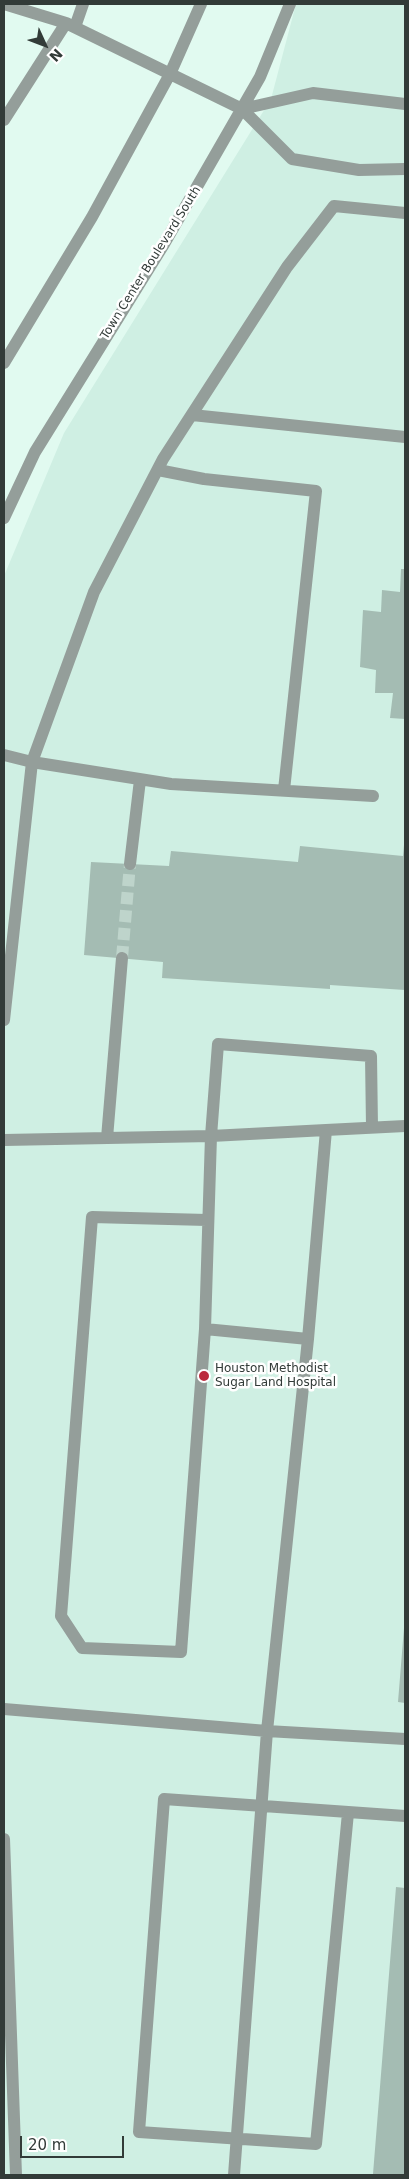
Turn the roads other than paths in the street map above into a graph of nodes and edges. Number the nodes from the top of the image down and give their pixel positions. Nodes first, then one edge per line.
1 (4, 4) edge
2 (84, 4) edge
3 (201, 4) edge
4 (290, 4) edge
5 (71, 25) junction
6 (170, 74) junction
7 (405, 104) edge
8 (242, 109) junction
9 (4, 120) edge
10 (405, 169) edge
11 (405, 213) edge
12 (4, 363) edge
13 (192, 415) junction
14 (405, 437) edge
15 (158, 470) junction
16 (4, 518) edge
17 (4, 755) edge
18 (32, 762) junction
19 (140, 780) junction
20 (284, 790) junction
21 (373, 796) dead end
22 (130, 864) tunnel mouth
23 (122, 958) tunnel mouth
24 (4, 1020) edge
25 (405, 1126) edge
26 (372, 1127) junction
27 (326, 1130) junction
28 (211, 1136) junction
29 (107, 1138) junction
30 (4, 1140) edge
31 (207, 1220) junction
32 (205, 1329) junction
33 (308, 1339) junction
34 (4, 1709) edge
35 (267, 1732) junction
36 (405, 1739) edge
37 (261, 1805) junction
38 (348, 1813) junction
39 (405, 1816) edge
40 (4, 1839) edge
41 (237, 2137) junction
42 (16, 2175) edge
43 (234, 2175) edge

1 - 5 street
2 - 5 street
3 - 6 street
4 - 8 street, Town Center Boulevard South
5 - 6 street
5 - 9 street
6 - 8 street
6 - 12 street
7 - 8 street
8 - 10 street
8 - 16 street, Town Center Boulevard South
11 - 13 street
13 - 14 street
13 - 15 street
15 - 18 street
15 - 20 street
17 - 18 street
18 - 19 street
18 - 24 street
19 - 20 street
19 - 22 street
20 - 21 street
23 - 29 street
25 - 26 street
26 - 27 street
26 - 28 street
27 - 28 street
27 - 33 street
28 - 29 street
28 - 31 street
29 - 30 street
31 - 32 street
31 - 32 street
32 - 33 street
33 - 35 street
34 - 35 street
35 - 36 street
35 - 37 street
37 - 38 street
37 - 41 street
37 - 41 street
38 - 39 street
38 - 41 street
40 - 42 street
41 - 43 street

